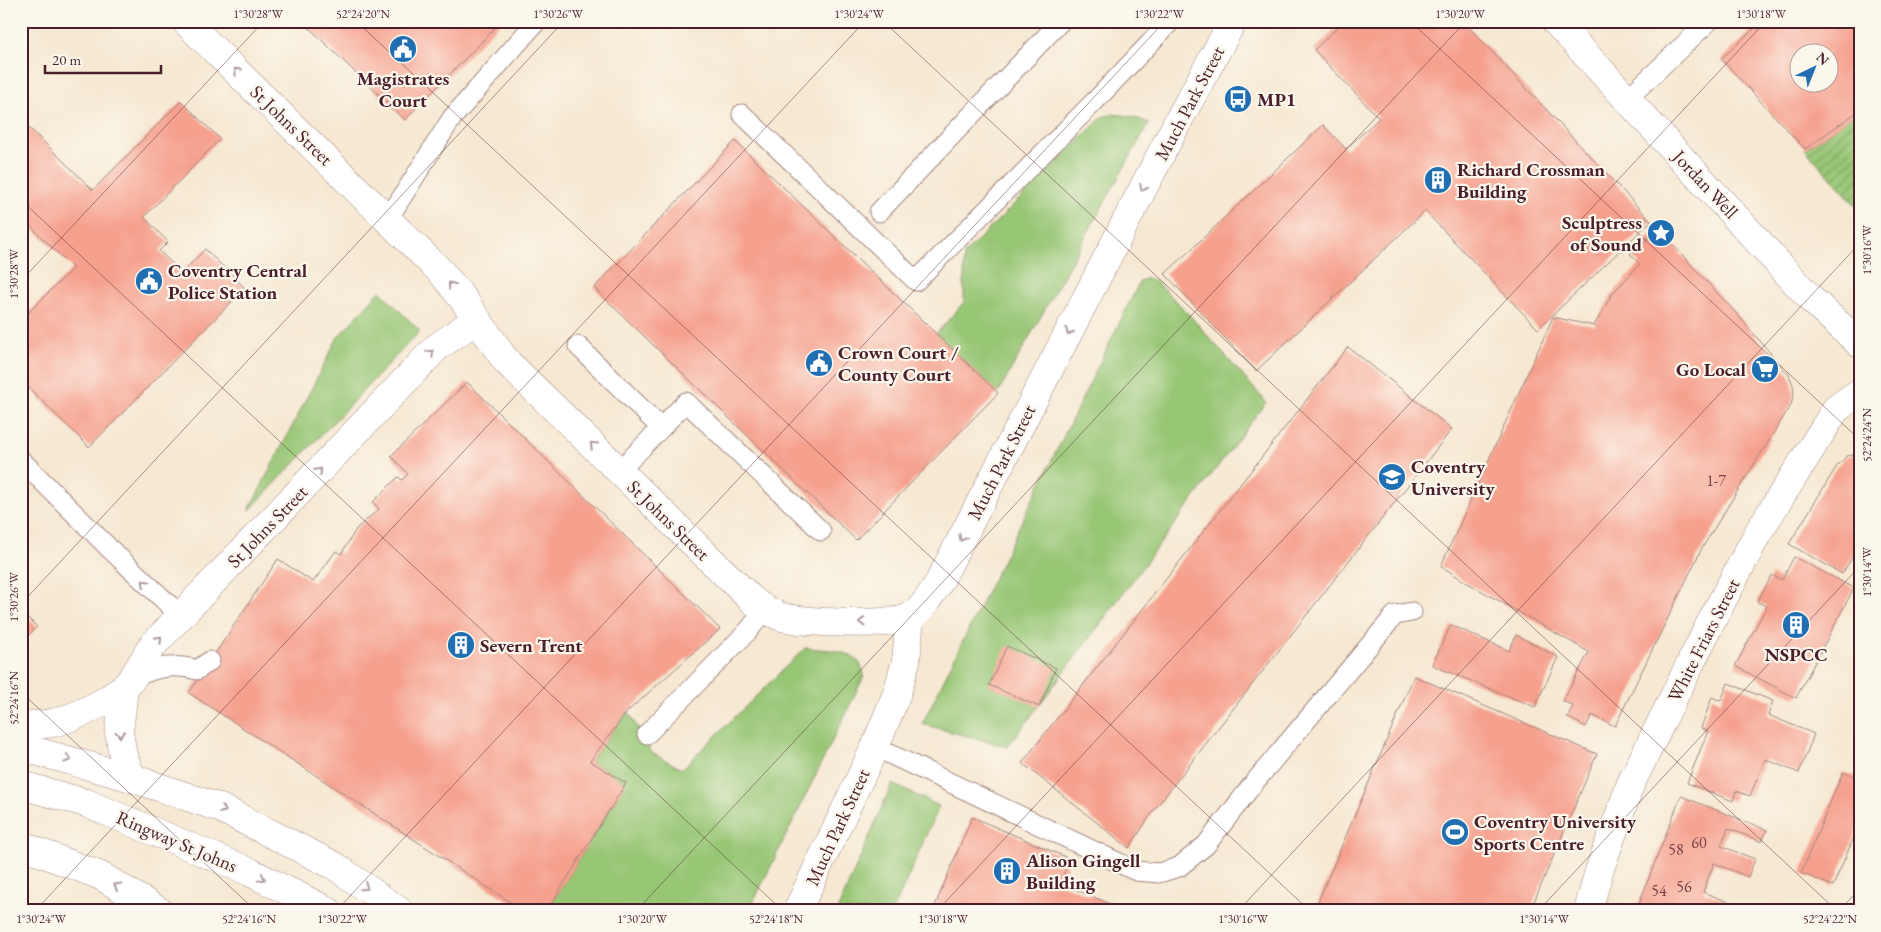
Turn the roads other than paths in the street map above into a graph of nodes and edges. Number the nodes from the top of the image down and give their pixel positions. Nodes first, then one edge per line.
1 (185, 21) edge
2 (537, 21) edge
3 (1061, 21) edge
4 (1171, 21) edge
5 (1233, 21) edge
6 (1555, 21) edge
7 (1709, 21) edge
8 (1627, 99) junction
9 (742, 114) dead end
10 (880, 212) dead end
11 (388, 219) junction
12 (477, 319) junction
13 (1860, 344) edge
14 (578, 346) dead end
15 (1860, 392) edge
16 (661, 428) junction
17 (21, 460) edge
18 (619, 471) junction
19 (821, 531) dead end
20 (765, 610) junction
21 (1412, 612) dead end
22 (181, 616) junction
23 (910, 617) junction
24 (210, 661) dead end
25 (127, 684) junction
26 (21, 726) edge
27 (647, 734) dead end
28 (21, 747) edge
29 (874, 747) junction
30 (132, 778) junction
31 (21, 785) edge
32 (21, 845) edge
33 (159, 911) edge
34 (328, 911) edge
35 (399, 911) edge
36 (797, 911) edge
37 (1588, 911) edge

11 -> 1 main road, St Johns Street
2 - 11 lane
3 - 10 lane
4 - 9 lane
5 -> 23 main road, Much Park Street
6 - 8 main road, Jordan Well
7 - 8 lane
8 - 13 main road, Jordan Well
12 -> 11 main road, St Johns Street
18 -> 12 main road, St Johns Street
22 -> 12 main road, St Johns Street
14 - 16 lane
15 - 37 main road, White Friars Street
16 - 18 lane
16 - 19 lane
22 -> 17 lane
18 - 20 main road, St Johns Street
23 -> 20 main road, St Johns Street
20 - 27 lane
21 - 29 lane
25 -> 22 main road, St Johns Street
23 - 29 main road, Much Park Street
24 - 25 lane
25 - 26 main road, St Johns Street
25 -> 30 main road, St Johns Street
28 -> 30 main road
29 - 36 main road, Much Park Street
30 -> 35 main road
31 -> 34 main road, Ringway St Johns
33 -> 32 main road

